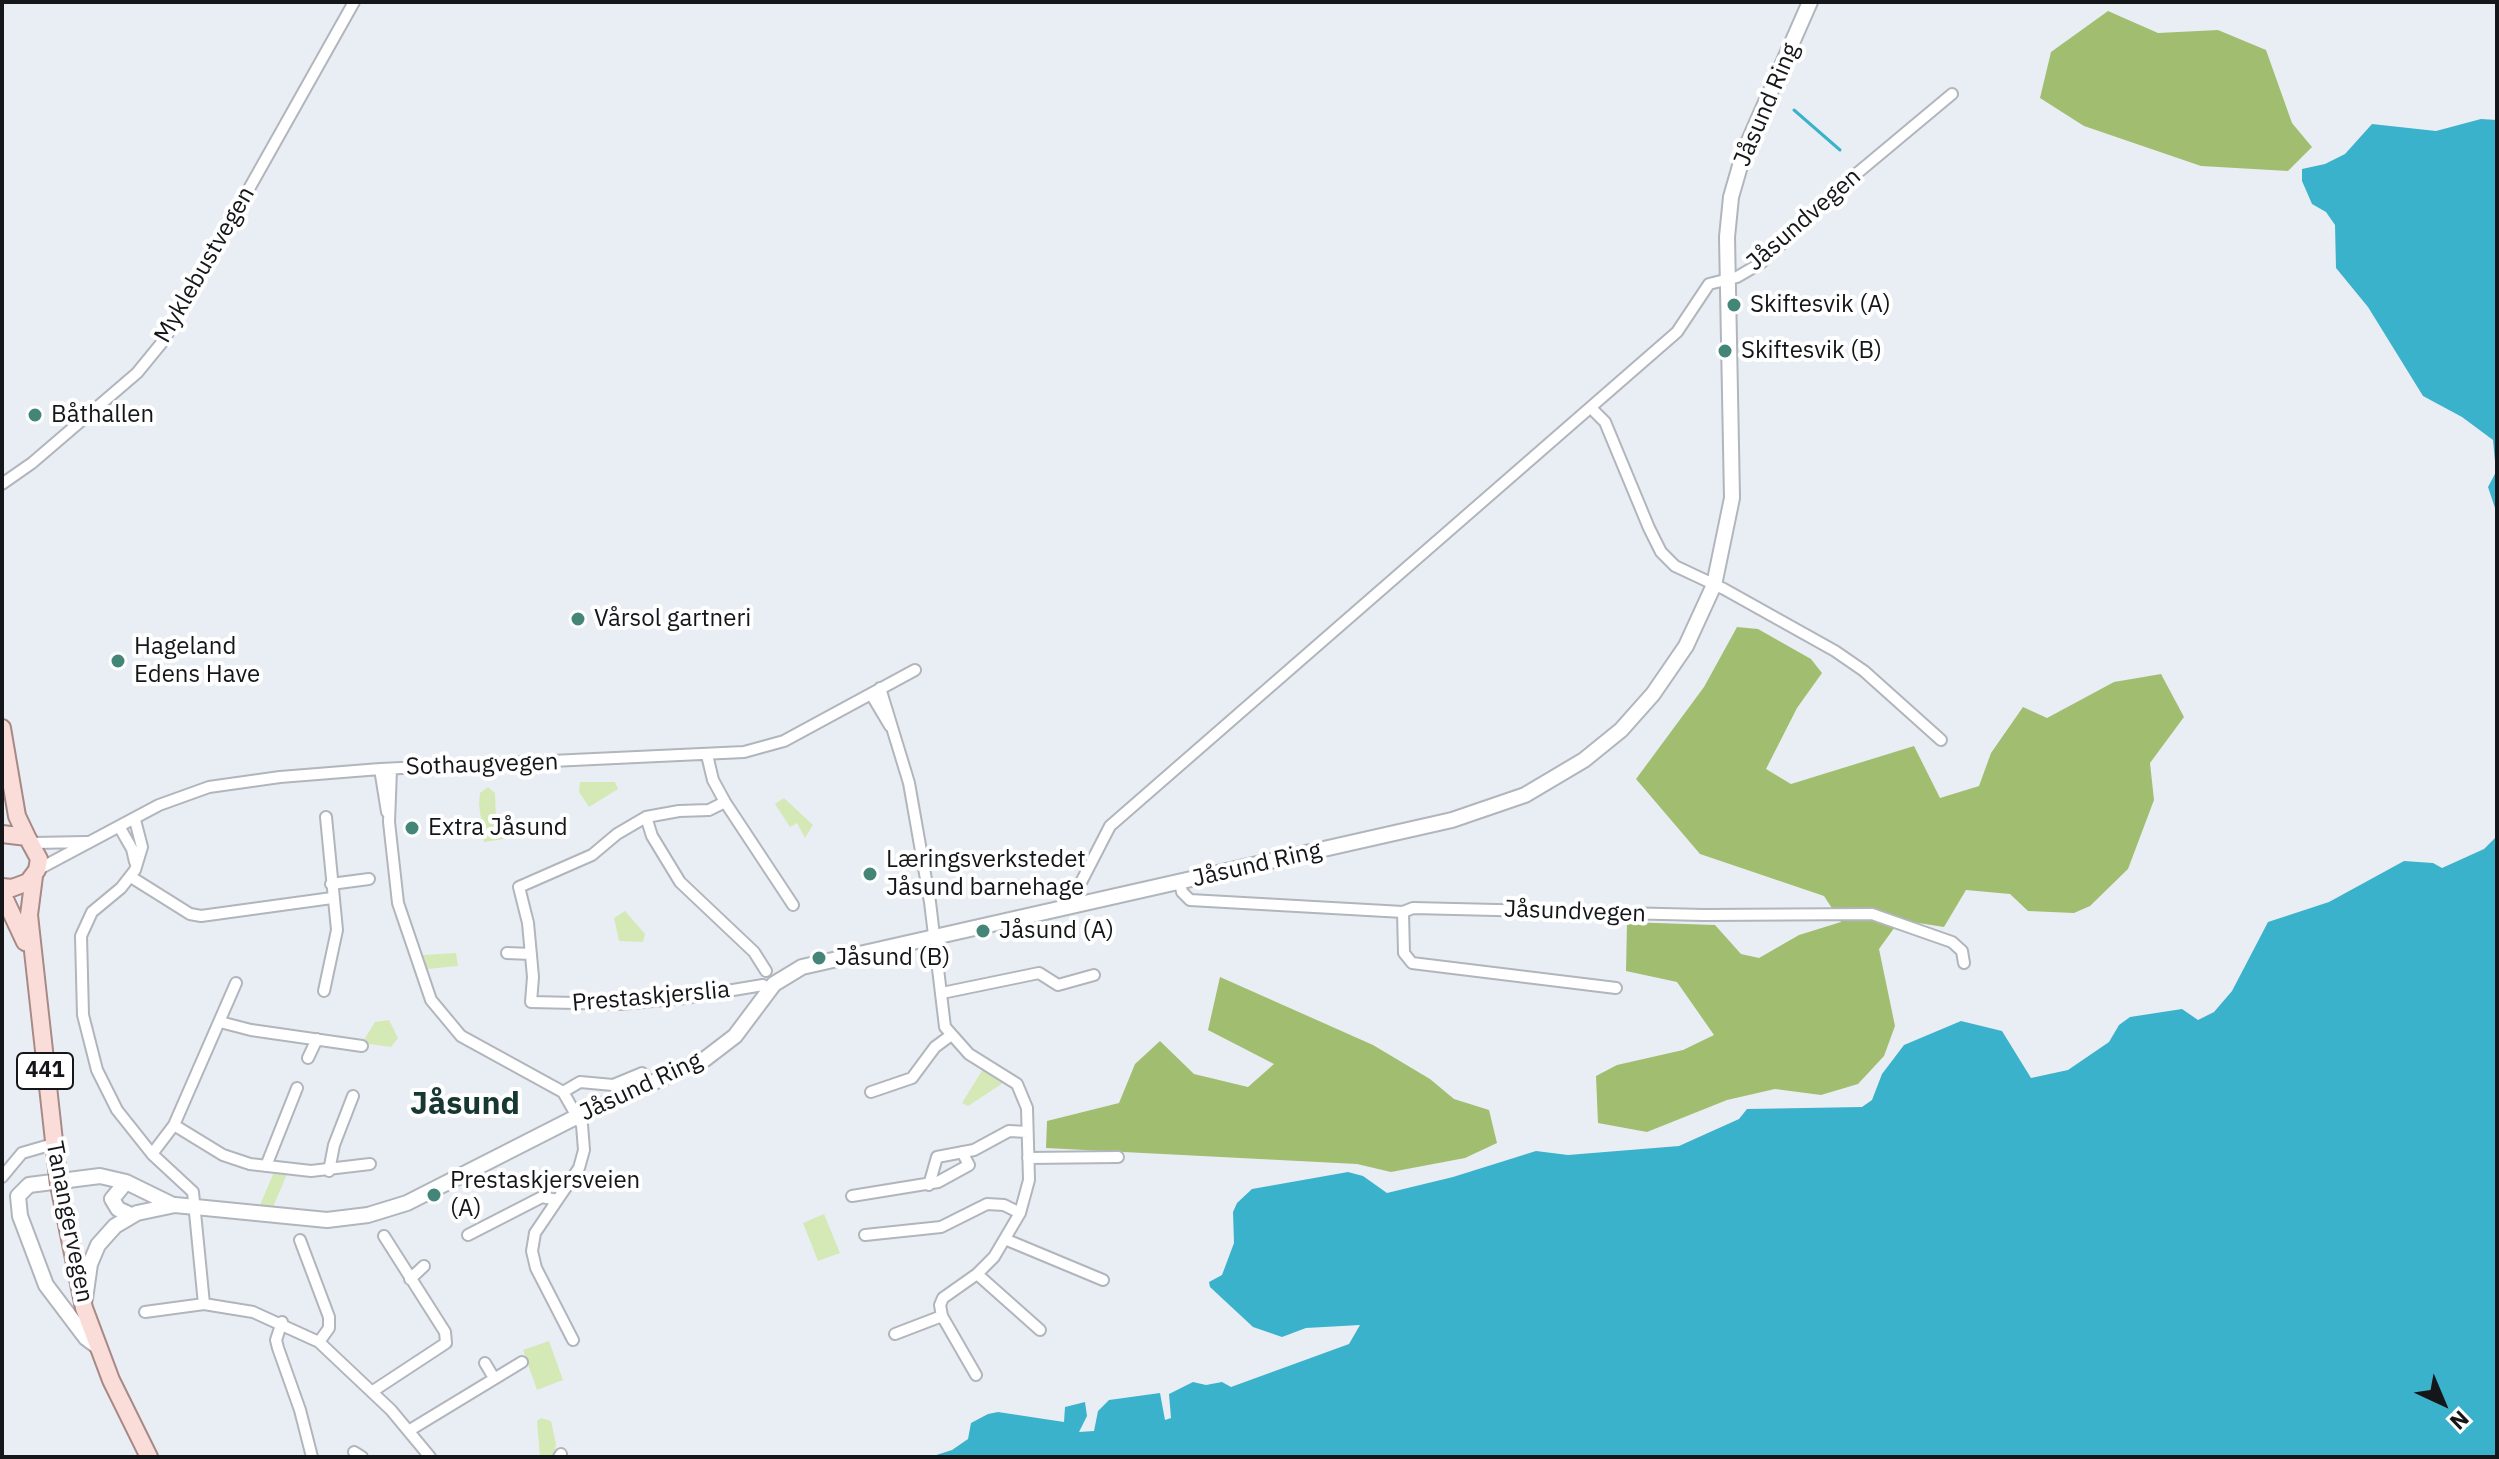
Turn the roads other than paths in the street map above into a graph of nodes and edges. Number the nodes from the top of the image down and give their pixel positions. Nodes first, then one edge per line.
1 (354, 2) edge
2 (1810, 2) edge
3 (1952, 94) dead end
4 (1728, 280) junction
5 (1591, 408) junction
6 (2, 484) edge
7 (1714, 585) junction
8 (915, 670) dead end
9 (876, 691) junction
10 (2, 728) edge
11 (1941, 740) dead end
12 (707, 755) junction
13 (6, 765) junction
14 (386, 769) junction
15 (2, 784) edge
16 (725, 802) junction
17 (326, 817) dead end
18 (646, 817) junction
19 (135, 820) junction
20 (120, 828) junction
21 (2, 834) edge
22 (30, 840) junction
23 (93, 841) junction
24 (36, 873) junction
25 (133, 873) junction
26 (369, 879) dead end
27 (1180, 882) junction
28 (331, 884) junction
29 (2, 890) edge
30 (332, 898) junction
31 (793, 905) dead end
32 (1073, 906) junction
33 (1403, 912) junction
34 (935, 937) junction
35 (507, 953) dead end
36 (531, 954) junction
37 (1964, 963) dead end
38 (766, 971) dead end
39 (34, 974) junction
40 (1094, 975) dead end
41 (236, 983) dead end
42 (1616, 988) dead end
43 (769, 989) junction
44 (324, 991) dead end
45 (942, 993) junction
46 (220, 1022) junction
47 (950, 1036) junction
48 (317, 1039) junction
49 (362, 1046) dead end
50 (308, 1058) dead end
51 (642, 1073) dead end
52 (297, 1088) dead end
53 (563, 1092) junction
54 (871, 1092) dead end
55 (353, 1096) dead end
56 (578, 1116) junction
57 (174, 1125) junction
58 (1027, 1132) junction
59 (53, 1144) junction
60 (962, 1152) junction
61 (152, 1154) junction
62 (1118, 1157) dead end
63 (1028, 1158) junction
64 (370, 1164) dead end
65 (266, 1166) junction
66 (329, 1171) junction
67 (2, 1177) edge
68 (126, 1182) junction
69 (929, 1185) junction
70 (852, 1196) dead end
71 (557, 1200) junction
72 (175, 1205) junction
73 (195, 1207) junction
74 (1020, 1213) junction
75 (131, 1215) junction
76 (468, 1235) dead end
77 (865, 1235) dead end
78 (384, 1236) dead end
79 (300, 1240) dead end
80 (1007, 1240) junction
81 (308, 1265) junction
82 (424, 1266) dead end
83 (295, 1270) dead end
84 (977, 1274) junction
85 (410, 1279) junction
86 (1103, 1280) dead end
87 (204, 1304) junction
88 (84, 1308) junction
89 (145, 1312) dead end
90 (942, 1316) junction
91 (282, 1322) junction
92 (1040, 1330) dead end
93 (895, 1334) dead end
94 (573, 1340) dead end
95 (319, 1342) junction
96 (98, 1347) junction
97 (522, 1362) dead end
98 (485, 1363) dead end
99 (976, 1375) dead end
100 (494, 1378) junction
101 (373, 1391) junction
102 (410, 1430) junction
103 (149, 1457) edge
104 (312, 1457) edge
105 (430, 1457) edge

1 - 6 street, Myklebustvegen
2 - 4 main road, Jåsund Ring
3 - 4 street, Jåsundvegen
4 - 5 street, Jåsundvegen
4 - 7 main road, Jåsund Ring
5 - 7 street
5 - 32 street, Jåsundvegen
7 - 11 street
7 - 27 main road, Jåsund Ring
8 - 9 street, Sothaugvegen
9 - 12 street, Sothaugvegen
9 - 34 street
10 - 13 main road, 441
12 - 14 street, Sothaugvegen
12 - 16 street
13 - 15 main road, 441
13 - 22 main road, 441
14 - 19 street, Sothaugvegen
14 - 53 street
16 - 18 street
16 - 31 street
17 - 28 street
18 - 36 street
18 - 38 street
19 - 20 street, Sothaugvegen
19 - 25 street
20 - 23 street, Sothaugvegen
20 - 25 street
21 - 22 main road
22 - 23 street, Sothaugvegen
22 - 24 main road, 441
23 - 24 street, Sothaugvegen
24 - 29 main road, 441
24 - 39 main road, Tanangervegen / 441
25 - 30 street
25 - 61 street
26 - 28 street
27 - 32 main road, Jåsund Ring
27 - 33 street, Jåsundvegen
28 - 30 street
29 - 39 main road, Tanangervegen / 441
30 - 44 street
32 - 34 main road, Jåsund Ring
33 - 37 street, Jåsundvegen
33 - 42 street
34 - 43 main road, Jåsund Ring
34 - 45 street
35 - 36 street
36 - 43 street, Prestaskjerslia
39 - 59 main road, Tanangervegen / 441
40 - 45 street
41 - 46 street
43 - 56 main road, Jåsund Ring
45 - 47 street
46 - 48 street
46 - 57 street
47 - 54 street
47 - 58 street
48 - 49 street
48 - 50 street
51 - 53 street
52 - 65 street
53 - 56 street
55 - 66 street
56 - 71 street
56 - 73 main road, Jåsund Ring
57 - 61 street
57 - 65 street
58 - 60 street
58 - 63 street
59 - 67 street
59 - 88 main road, Tanangervegen / 441
60 - 69 street
60 - 69 street
61 - 73 street
62 - 63 street
63 - 74 street
64 - 66 street
65 - 66 street
68 - 72 main road, Jåsund Ring
68 - 75 main road
68 - 96 main road, Jåsund Ring
69 - 70 street
71 - 76 street
71 - 94 street
72 - 73 main road, Jåsund Ring
72 - 75 main road, Jåsund Ring
73 - 87 street
74 - 77 street
74 - 80 street
75 - 88 main road, Jåsund Ring
78 - 85 street
79 - 81 street
80 - 84 street
80 - 86 street
81 - 83 street
81 - 95 street
82 - 85 street
84 - 90 street
84 - 92 street
85 - 101 street
87 - 89 street
87 - 91 street
88 - 96 main road, Tanangervegen / 441
90 - 93 street
90 - 99 street
91 - 95 street
91 - 104 street
95 - 101 street
96 - 103 main road, Tanangervegen / 441
97 - 100 street
98 - 100 street
100 - 102 street
101 - 102 street
102 - 105 street

